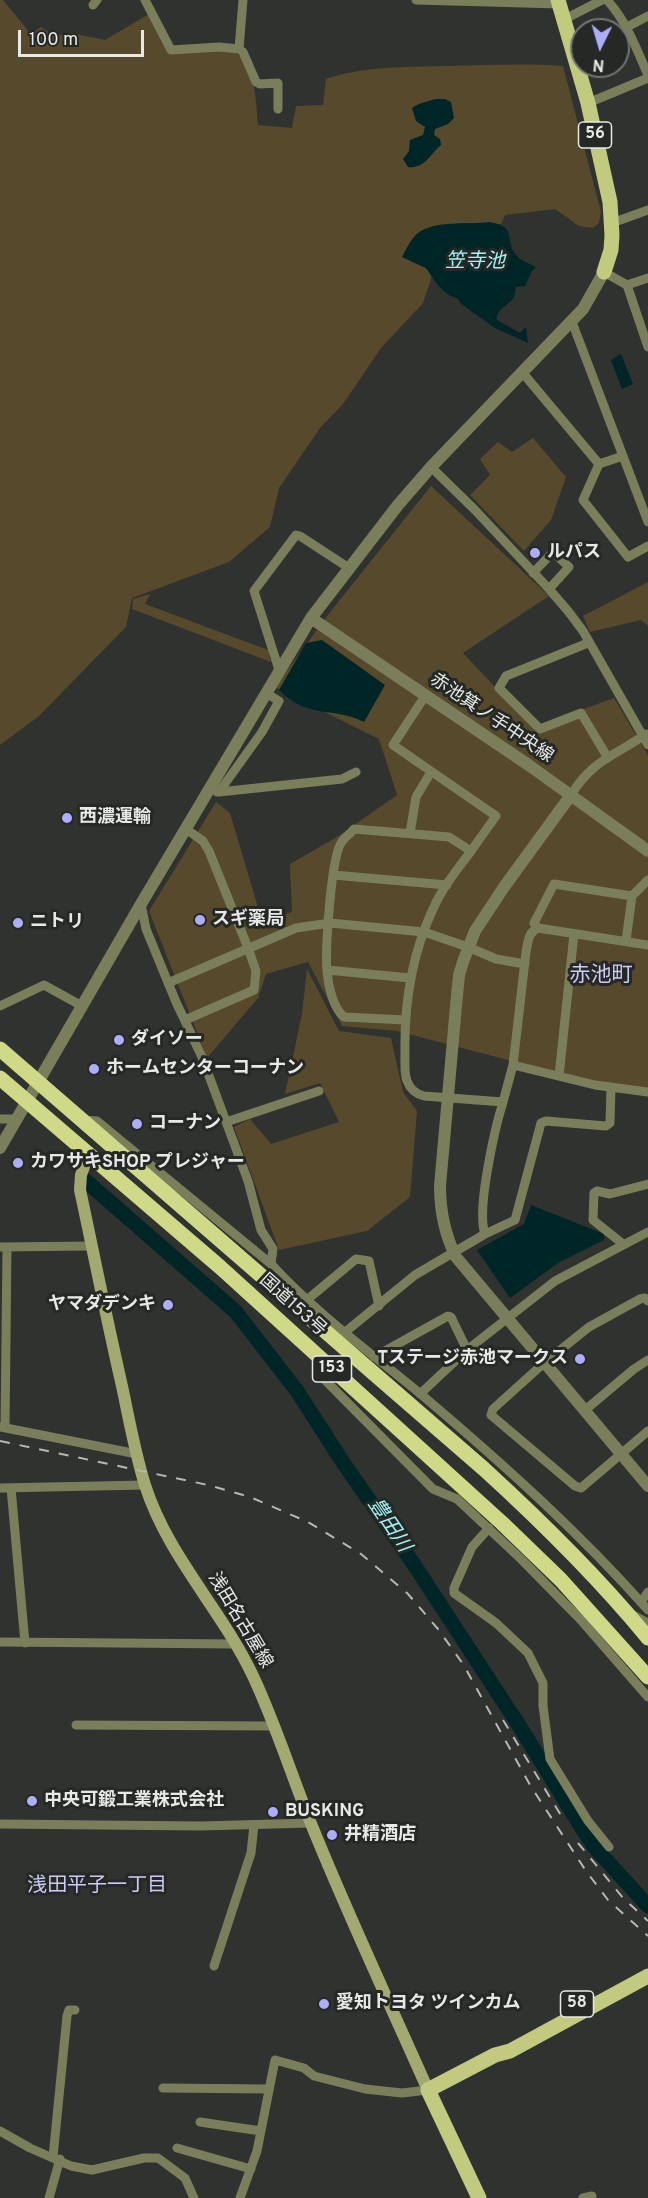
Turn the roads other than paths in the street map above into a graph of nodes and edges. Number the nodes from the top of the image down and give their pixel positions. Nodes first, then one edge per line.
1 (145, 0) edge
2 (243, 0) edge
3 (416, 0) edge
4 (602, 0) edge
5 (607, 0) edge
6 (559, 2) edge
7 (648, 16) edge
8 (622, 18) edge
9 (565, 19) junction
10 (630, 25) edge
11 (630, 34) edge
12 (240, 49) junction
13 (648, 77) edge
14 (588, 103) junction
15 (278, 109) dead end
16 (648, 210) edge
17 (612, 223) junction
18 (604, 273) junction
19 (648, 278) edge
20 (627, 285) junction
21 (572, 322) junction
22 (648, 347) edge
23 (522, 372) junction
24 (623, 456) junction
25 (599, 464) junction
26 (431, 467) junction
27 (648, 522) edge
28 (648, 546) edge
29 (349, 568) junction
30 (533, 573) junction
31 (549, 589) junction
32 (311, 618) junction
33 (588, 643) junction
34 (279, 670) junction
35 (425, 696) junction
36 (646, 738) edge
37 (608, 758) junction
38 (356, 772) dead end
39 (431, 772) junction
40 (214, 790) junction
41 (571, 795) junction
42 (186, 828) junction
43 (410, 833) junction
44 (471, 851) junction
45 (648, 851) edge
46 (333, 875) junction
47 (648, 880) edge
48 (447, 885) junction
49 (632, 896) junction
50 (141, 904) junction
51 (330, 923) junction
52 (538, 928) junction
53 (424, 932) junction
54 (574, 934) junction
55 (626, 941) junction
56 (648, 945) edge
57 (468, 947) junction
58 (248, 948) junction
59 (525, 964) junction
60 (327, 970) junction
61 (410, 978) junction
62 (168, 983) junction
63 (0, 1006) edge
64 (82, 1006) junction
65 (185, 1020) junction
66 (406, 1020) junction
67 (0, 1049) edge
68 (513, 1065) junction
69 (559, 1076) junction
70 (0, 1078) edge
71 (38, 1082) junction
72 (611, 1087) junction
73 (320, 1091) dead end
74 (648, 1092) edge
75 (448, 1097) junction
76 (28, 1102) junction
77 (503, 1102) junction
78 (0, 1119) edge
79 (16, 1119) junction
80 (81, 1120) junction
81 (226, 1122) junction
82 (0, 1148) edge
83 (88, 1155) junction
84 (648, 1184) edge
85 (230, 1231) junction
86 (648, 1232) edge
87 (486, 1234) junction
88 (623, 1244) junction
89 (92, 1246) junction
90 (4, 1247) edge
91 (230, 1249) junction
92 (453, 1252) junction
93 (271, 1264) junction
94 (648, 1301) edge
95 (380, 1306) junction
96 (310, 1310) junction
97 (506, 1318) junction
98 (289, 1331) junction
99 (344, 1333) junction
100 (366, 1350) junction
101 (467, 1350) junction
102 (374, 1357) junction
103 (320, 1358) junction
104 (648, 1360) edge
105 (544, 1363) junction
106 (372, 1373) junction
107 (420, 1394) junction
108 (584, 1411) junction
109 (2, 1427) edge
110 (648, 1431) edge
111 (405, 1436) junction
112 (385, 1439) junction
113 (137, 1454) junction
114 (620, 1455) junction
115 (145, 1485) junction
116 (648, 1486) edge
117 (0, 1488) edge
118 (11, 1488) junction
119 (474, 1505) junction
120 (489, 1528) junction
121 (562, 1542) junction
122 (590, 1547) junction
123 (554, 1582) junction
124 (648, 1592) edge
125 (645, 1606) edge
126 (626, 1611) junction
127 (648, 1623) edge
128 (648, 1638) edge
129 (0, 1642) edge
130 (25, 1643) junction
131 (236, 1644) junction
132 (648, 1677) edge
133 (648, 1697) edge
134 (76, 1725) dead end
135 (274, 1726) junction
136 (310, 1823) junction
137 (0, 1824) edge
138 (254, 1825) junction
139 (609, 1847) dead end
140 (648, 1965) edge
141 (214, 1966) dead end
142 (648, 1976) edge
143 (75, 2010) dead end
144 (504, 2050) junction
145 (163, 2088) dead end
146 (268, 2089) junction
147 (423, 2091) junction
148 (200, 2121) dead end
149 (0, 2131) edge
150 (261, 2131) junction
151 (177, 2148) dead end
152 (56, 2158) junction
153 (251, 2169) junction
154 (49, 2198) edge
155 (194, 2198) edge
156 (240, 2198) edge
157 (479, 2198) edge

1 - 12 street
2 - 12 street
3 - 6 street
4 - 9 street
5 - 8 street
6 - 9 main road, 56
7 - 10 street
9 - 14 main road, 56
11 - 13 street
12 - 15 street
13 - 14 street
14 - 17 main road, 56
16 - 17 street
17 - 18 main road, 56
18 - 20 street
18 - 21 street
19 - 20 street
20 - 22 street
21 - 23 street
21 - 24 street
23 - 25 street
23 - 26 street
24 - 25 street
24 - 27 street
25 - 28 street
26 - 29 street
26 - 30 street
29 - 32 street
29 - 34 street
30 - 31 street
30 - 31 street
31 - 33 street
32 - 34 street
32 - 35 street, 赤池箕ノ手中央線
33 - 36 street
33 - 37 street
34 - 40 street
35 - 39 street
35 - 41 street, 赤池箕ノ手中央線
36 - 37 street
37 - 41 street
38 - 40 street
39 - 43 street
39 - 44 street
40 - 42 street
41 - 45 street, 赤池箕ノ手中央線
41 - 57 street
42 - 50 street
42 - 58 street
43 - 44 street
43 - 46 street
44 - 48 street
46 - 48 street
46 - 51 street
47 - 49 street
48 - 53 street
49 - 52 street
49 - 55 street
50 - 62 street
50 - 64 street
51 - 53 street
51 - 58 street
51 - 60 street
52 - 54 street
52 - 59 street
53 - 57 street
53 - 61 street
54 - 55 street
54 - 69 street
55 - 56 street
57 - 59 street
57 - 75 street
58 - 62 street
58 - 65 street
59 - 68 street
60 - 61 street
60 - 66 street
61 - 66 street
62 - 65 street
63 - 64 street
64 - 71 street
65 - 81 street
66 - 75 street
67 - 71 highway, 国道153号 / 153
68 - 69 street
68 - 77 street
69 - 72 street
70 - 76 highway, 国道153号 / 153
71 - 76 street
71 - 80 highway, 国道153号 / 153
72 - 74 street
72 - 87 street
73 - 81 street
75 - 77 street
75 - 92 street
76 - 79 street
76 - 83 highway, 国道153号 / 153
77 - 87 street
78 - 79 street
79 - 82 street
80 - 85 street, 153
80 - 91 highway, 国道153号 / 153
81 - 93 street
83 - 89 main road, 浅田名古屋線
83 - 98 highway, 国道153号 / 153
84 - 88 street
85 - 91 street
85 - 93 street, 153
86 - 88 street
87 - 92 street
88 - 97 street
89 - 90 street
89 - 113 main road, 浅田名古屋線
90 - 109 street
91 - 96 highway, 国道153号 / 153
92 - 95 street
92 - 97 street
93 - 96 street
94 - 105 street
95 - 96 street
95 - 99 street
96 - 98 highway
96 - 99 street
96 - 106 highway, 国道153号 / 153
97 - 101 street
97 - 105 street
98 - 103 highway, 国道153号 / 153
99 - 100 street
100 - 102 street
100 - 106 street
101 - 102 street
101 - 107 street
102 - 107 street
103 - 111 highway, 国道153号 / 153
103 - 112 street
104 - 108 street
105 - 108 street
105 - 114 street
106 - 121 highway, 国道153号 / 153
107 - 122 street
108 - 114 street
109 - 113 street
110 - 114 street
111 - 112 street
111 - 119 highway, 国道153号 / 153
112 - 119 street
113 - 115 main road, 浅田名古屋線
114 - 116 street
115 - 118 street
115 - 131 main road, 浅田名古屋線
117 - 118 street
118 - 130 street
119 - 120 street
119 - 123 highway, 国道153号 / 153
120 - 123 street
120 - 139 street
121 - 122 street
121 - 126 highway, 国道153号 / 153
122 - 125 street
123 - 132 highway, 国道153号 / 153
123 - 133 street
124 - 125 street
126 - 127 street
126 - 128 highway, 国道153号 / 153
129 - 130 street
130 - 131 street
131 - 135 main road, 浅田名古屋線
134 - 135 street
135 - 136 main road, 浅田名古屋線
136 - 138 street
136 - 147 main road, 浅田名古屋線
137 - 138 street
138 - 141 street
140 - 144 main road, 58
142 - 144 main road, 58
143 - 152 street
144 - 147 main road, 58
145 - 146 street
146 - 147 street
146 - 150 street
147 - 157 main road
148 - 150 street
149 - 152 street
150 - 153 street
151 - 153 street
152 - 154 street
152 - 155 street
153 - 156 street

